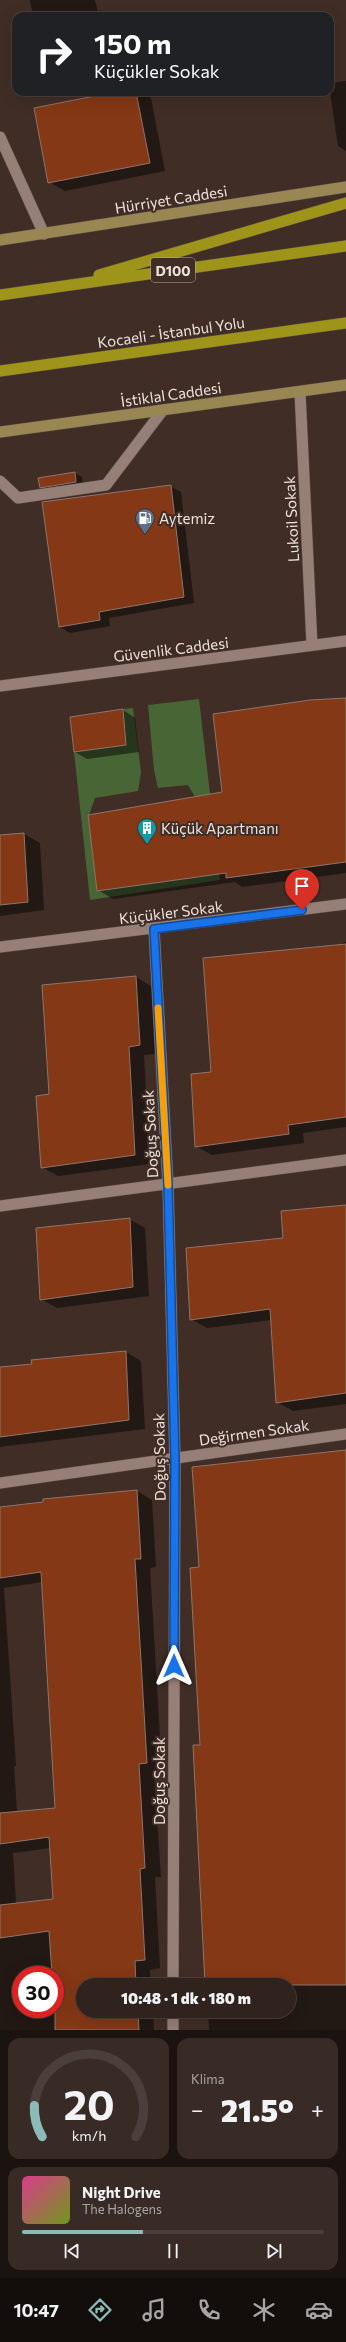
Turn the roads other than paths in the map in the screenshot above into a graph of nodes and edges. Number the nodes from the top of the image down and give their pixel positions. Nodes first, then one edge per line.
1 (0, 137) edge
2 (346, 187) edge
3 (346, 203) edge
4 (44, 234) junction
5 (0, 240) edge
6 (346, 246) edge
7 (61, 286) junction
8 (0, 295) edge
9 (346, 323) edge
10 (0, 371) edge
11 (346, 386) edge
12 (300, 392) junction
13 (163, 410) junction
14 (0, 432) edge
15 (0, 481) edge
16 (346, 641) edge
17 (312, 645) junction
18 (0, 686) edge
19 (346, 904) edge
20 (154, 929) junction
21 (0, 947) edge
22 (346, 1160) edge
23 (168, 1185) junction
24 (0, 1206) edge
25 (346, 1434) edge
26 (175, 1459) junction
27 (0, 1483) edge
28 (173, 1978) edge
29 (173, 2018) edge
30 (173, 2030) edge

1 - 4 street
2 - 4 main road, Hürriyet Caddesi
3 - 7 highway
4 - 5 main road, Hürriyet Caddesi
6 - 7 highway, D100
7 - 8 highway, D100
9 - 10 highway, Kocaeli - İstanbul Yolu
11 - 12 main road, İstiklal Caddesi
12 - 13 main road, İstiklal Caddesi
12 - 17 street, Lukoil Sokak
13 - 14 main road, İstiklal Caddesi
13 - 15 street
16 - 17 street, Güvenlik Caddesi
17 - 18 street, Güvenlik Caddesi
19 - 20 street, Küçükler Sokak
20 - 21 street, Küçükler Sokak
20 - 23 street, Doğuş Sokak
22 - 23 street
23 - 24 street
23 - 26 street, Doğuş Sokak
25 - 26 street, Değirmen Sokak
26 - 27 street, Değirmen Sokak
26 - 28 street, Doğuş Sokak
29 - 30 street

